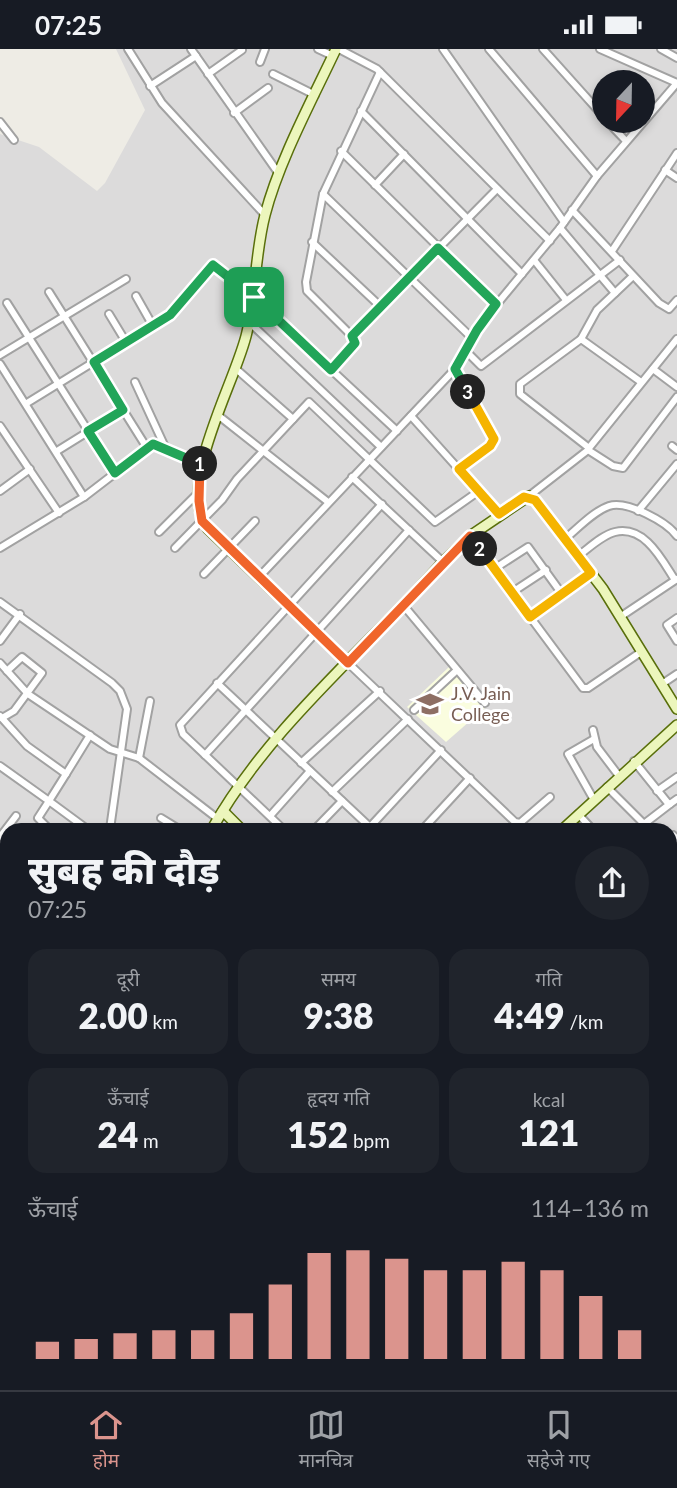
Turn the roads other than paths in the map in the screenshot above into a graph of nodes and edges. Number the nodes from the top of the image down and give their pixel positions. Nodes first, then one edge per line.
1 (128, 49) edge
2 (191, 49) edge
3 (265, 49) edge
4 (318, 49) edge
5 (443, 49) edge
6 (489, 49) edge
7 (543, 49) edge
8 (600, 49) edge
9 (661, 49) edge
10 (242, 50) edge
11 (336, 51) edge
12 (196, 56) junction
13 (677, 58) edge
14 (260, 62) dead end
15 (380, 72) junction
16 (208, 74) junction
17 (274, 74) dead end
18 (677, 83) edge
19 (150, 86) junction
20 (268, 88) dead end
21 (315, 95) junction
22 (592, 103) edge
23 (361, 111) junction
24 (234, 113) junction
25 (0, 122) edge
26 (619, 133) edge
27 (14, 140) dead end
28 (626, 141) junction
29 (341, 151) junction
30 (677, 153) edge
31 (404, 154) junction
32 (665, 170) junction
33 (280, 176) junction
34 (597, 176) junction
35 (677, 178) edge
36 (375, 185) junction
37 (497, 189) junction
38 (323, 194) junction
39 (572, 210) junction
40 (265, 215) junction
41 (468, 218) junction
42 (562, 225) junction
43 (550, 241) junction
44 (312, 242) junction
45 (438, 248) junction
46 (612, 251) junction
47 (534, 260) junction
48 (620, 260) junction
49 (522, 274) junction
50 (599, 275) junction
51 (634, 276) junction
52 (409, 278) junction
53 (126, 279) dead end
54 (49, 292) dead end
55 (615, 293) junction
56 (136, 296) dead end
57 (254, 297) junction
58 (566, 300) junction
59 (677, 300) edge
60 (7, 303) dead end
61 (496, 304) junction
62 (381, 307) junction
63 (669, 309) junction
64 (109, 314) dead end
65 (677, 314) edge
66 (64, 316) junction
67 (249, 322) junction
68 (153, 326) junction
69 (352, 336) junction
70 (28, 337) junction
71 (472, 338) junction
72 (581, 339) junction
73 (677, 339) edge
74 (126, 342) junction
75 (466, 351) junction
76 (0, 355) edge
77 (94, 362) junction
78 (0, 364) edge
79 (235, 368) junction
80 (455, 369) junction
81 (653, 369) junction
82 (331, 370) junction
83 (135, 382) dead end
84 (641, 382) junction
85 (58, 383) junction
86 (677, 387) edge
87 (677, 397) edge
88 (27, 403) junction
89 (123, 410) junction
90 (219, 415) junction
91 (411, 416) junction
92 (293, 419) junction
93 (0, 426) edge
94 (88, 431) junction
95 (397, 431) junction
96 (3, 437) edge
97 (165, 447) junction
98 (381, 447) junction
99 (147, 448) junction
100 (589, 449) junction
101 (57, 451) junction
102 (265, 452) junction
103 (370, 458) junction
104 (677, 464) edge
105 (202, 465) junction
106 (30, 469) junction
107 (459, 469) junction
108 (115, 473) junction
109 (352, 477) junction
110 (0, 491) edge
111 (479, 491) junction
112 (199, 492) junction
113 (528, 496) junction
114 (84, 497) junction
115 (328, 502) junction
116 (382, 504) junction
117 (638, 511) junction
118 (59, 513) junction
119 (499, 514) junction
120 (202, 521) junction
121 (255, 521) dead end
122 (409, 530) junction
123 (159, 532) dead end
124 (470, 536) junction
125 (677, 536) edge
126 (565, 538) junction
127 (0, 548) edge
128 (175, 548) dead end
129 (229, 548) junction
130 (578, 556) junction
131 (443, 562) junction
132 (494, 569) junction
133 (546, 570) junction
134 (591, 573) junction
135 (204, 574) dead end
136 (259, 577) junction
137 (676, 580) edge
138 (512, 593) junction
139 (562, 594) junction
140 (0, 602) edge
141 (288, 605) junction
142 (404, 606) junction
143 (20, 614) junction
144 (530, 617) junction
145 (620, 617) junction
146 (677, 618) edge
147 (316, 632) junction
148 (0, 641) edge
149 (677, 641) edge
150 (642, 652) junction
151 (0, 663) edge
152 (348, 663) junction
153 (457, 670) junction
154 (7, 671) junction
155 (677, 674) edge
156 (217, 683) junction
157 (662, 684) junction
158 (380, 691) junction
159 (27, 694) junction
160 (150, 701) dead end
161 (485, 703) dead end
162 (677, 709) edge
163 (414, 710) dead end
164 (247, 711) junction
165 (1, 717) edge
166 (408, 719) junction
167 (677, 725) edge
168 (593, 730) dead end
169 (90, 735) junction
170 (594, 739) junction
171 (277, 740) junction
172 (441, 750) junction
173 (120, 753) junction
174 (205, 755) junction
175 (139, 758) junction
176 (634, 761) junction
177 (302, 763) junction
178 (0, 766) edge
179 (310, 771) junction
180 (65, 774) junction
181 (619, 776) junction
182 (677, 777) edge
183 (470, 778) junction
184 (239, 786) junction
185 (607, 787) junction
186 (657, 791) junction
187 (332, 792) junction
188 (550, 797) dead end
189 (677, 799) edge
190 (594, 800) junction
191 (49, 801) junction
192 (342, 801) junction
193 (670, 804) junction
194 (578, 814) junction
195 (220, 815) junction
196 (16, 816) dead end
197 (270, 816) junction
198 (161, 818) dead end
199 (11, 823) edge
200 (43, 823) edge
201 (79, 823) edge
202 (111, 823) edge
203 (169, 823) edge
204 (215, 823) edge
205 (232, 823) edge
206 (277, 823) edge
207 (321, 823) edge
208 (364, 823) edge
209 (375, 823) edge
210 (429, 823) edge
211 (569, 823) edge
212 (586, 823) edge
213 (643, 823) edge
214 (645, 823) edge

1 - 19 street
2 - 12 street
3 - 14 street
4 - 11 street
5 - 42 street
6 - 34 street
7 - 22 street
8 - 18 street
9 - 13 street
10 - 16 street
11 - 15 street
11 - 21 street
12 - 16 street
12 - 19 street
15 - 23 street
15 - 37 street
16 - 24 street
17 - 21 street
18 - 28 street
19 - 40 street
20 - 24 street
21 - 33 street
23 - 29 street
23 - 31 street
24 - 33 street
25 - 27 street
26 - 28 street
28 - 34 street
29 - 36 street
29 - 38 street
30 - 32 street
31 - 36 street
31 - 41 street
32 - 35 street
32 - 46 street
33 - 40 street
34 - 39 street
36 - 45 street
37 - 41 street
37 - 43 street
38 - 44 street
38 - 52 street
39 - 42 street
39 - 46 street
40 - 57 street
41 - 45 street
41 - 49 street
42 - 43 street
42 - 50 street
43 - 47 street
44 - 62 street
44 - 69 street
45 - 52 street
45 - 61 street
46 - 48 street
47 - 49 street
47 - 58 street
48 - 50 street
48 - 51 street
49 - 61 street
50 - 55 street
50 - 58 street
51 - 55 street
51 - 63 street
52 - 62 street
52 - 71 street
53 - 66 street
54 - 66 street
55 - 72 street
56 - 68 street
57 - 67 street
57 - 68 street
57 - 82 street
58 - 75 street
59 - 63 street
60 - 70 street
61 - 71 street
62 - 69 street
63 - 65 street
64 - 74 street
66 - 70 street
66 - 77 street
67 - 79 street
67 - 98 street
68 - 74 street
69 - 82 street
70 - 76 street
70 - 85 street
71 - 75 street
72 - 84 street
72 - 100 street
73 - 81 street
74 - 77 street
75 - 80 street
77 - 85 street
77 - 89 street
78 - 88 street
79 - 90 street
79 - 92 street
80 - 91 street
80 - 107 street
81 - 84 street
81 - 86 street
82 - 95 street
83 - 97 street
84 - 100 street
85 - 88 street
85 - 94 street
87 - 100 street
88 - 101 street
89 - 94 street
89 - 99 street
90 - 102 street
90 - 105 street
91 - 95 street
91 - 107 street
92 - 102 street
92 - 103 street
93 - 96 street
94 - 101 street
94 - 108 street
95 - 98 street
96 - 106 street
97 - 99 street
97 - 105 street
98 - 103 street
99 - 108 street
100 - 113 street
101 - 114 street
102 - 115 street
102 - 120 street
103 - 109 street
103 - 111 street
104 - 117 street
105 - 112 street
106 - 110 street
106 - 118 street
107 - 111 street
108 - 114 street
109 - 115 street
109 - 116 street
111 - 119 street
112 - 120 street
112 - 123 street
113 - 119 street
113 - 126 street
114 - 118 street
115 - 136 street
116 - 122 street
116 - 141 street
117 - 125 street
117 - 126 street
118 - 127 street
119 - 124 street
120 - 128 street
120 - 129 street
121 - 129 street
122 - 131 street
122 - 147 street
124 - 131 street
124 - 132 street
126 - 130 street
129 - 135 street
129 - 136 street
130 - 134 street
130 - 137 street
131 - 142 street
132 - 133 street
132 - 138 street
133 - 138 street
133 - 139 street
134 - 139 street
134 - 145 street
136 - 141 street
137 - 145 street
138 - 144 street
139 - 144 street
140 - 143 street
141 - 147 street
141 - 156 street
142 - 152 street
142 - 153 street
143 - 148 street
143 - 173 street
144 - 150 street
145 - 150 street
146 - 149 street
147 - 152 street
147 - 164 street
150 - 157 street
151 - 154 street
152 - 158 street
152 - 171 street
153 - 161 street
153 - 163 street
154 - 159 street
154 - 159 street
155 - 157 street
156 - 164 street
156 - 174 street
157 - 162 street
158 - 166 street
158 - 177 street
159 - 165 street
159 - 169 street
160 - 175 street
164 - 171 street
164 - 174 street
165 - 180 street
166 - 172 street
166 - 187 street
167 - 176 street
168 - 170 street
169 - 173 street
169 - 180 street
170 - 181 street
170 - 190 street
171 - 177 street
171 - 184 street
172 - 183 street
172 - 209 street
173 - 175 street
173 - 202 street
174 - 184 street
175 - 195 street
176 - 181 street
176 - 186 street
177 - 179 street
178 - 191 street
179 - 187 street
179 - 197 street
180 - 191 street
181 - 185 street
182 - 186 street
183 - 188 street
183 - 210 street
184 - 195 street
184 - 197 street
185 - 190 street
185 - 213 street
186 - 193 street
187 - 192 street
189 - 193 street
190 - 194 street
191 - 200 street
191 - 201 street
192 - 207 street
192 - 208 street
193 - 214 street
194 - 211 street
194 - 212 street
195 - 204 street
195 - 205 street
196 - 199 street
197 - 206 street
198 - 203 street

